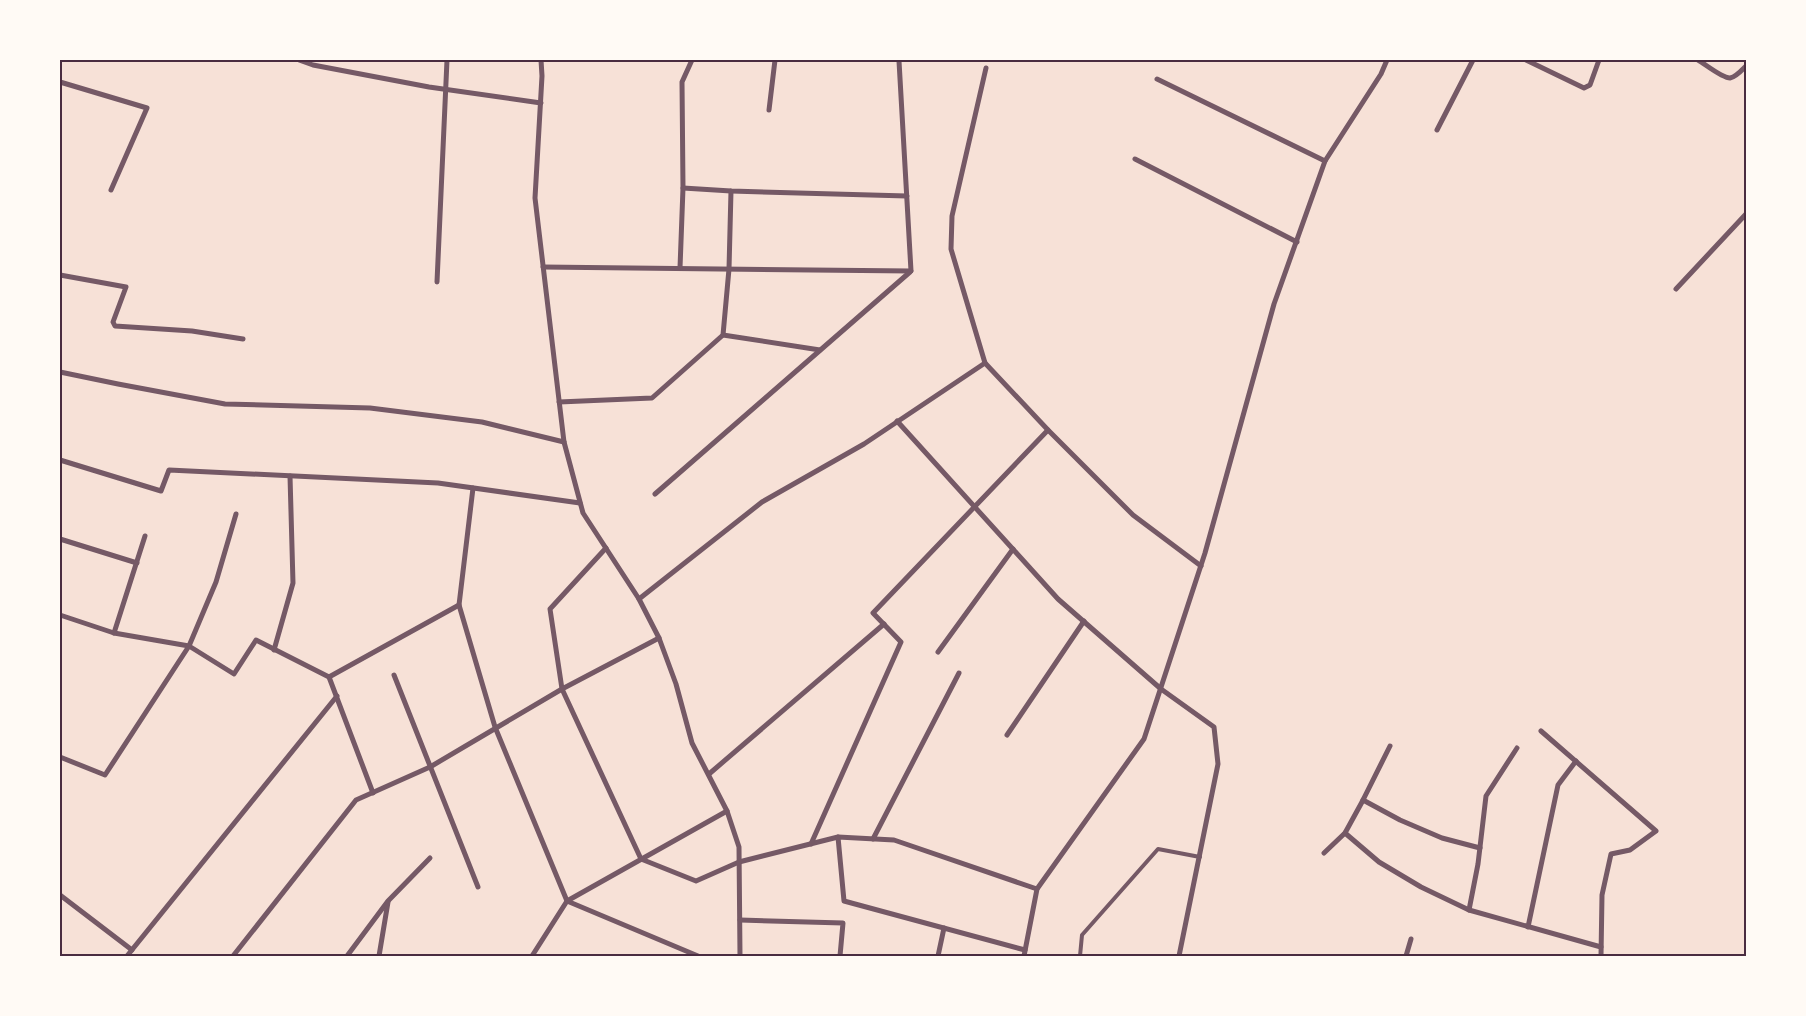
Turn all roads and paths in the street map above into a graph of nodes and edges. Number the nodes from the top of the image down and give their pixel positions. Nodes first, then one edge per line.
1 (299, 60) edge
2 (447, 60) edge
3 (541, 60) edge
4 (692, 60) edge
5 (776, 60) edge
6 (1387, 60) edge
7 (1473, 60) edge
8 (1526, 60) edge
9 (1599, 60) edge
10 (1698, 60) edge
11 (899, 61) edge
12 (1746, 66) edge
13 (986, 68) dead end
14 (1157, 79) dead end
15 (60, 82) edge
16 (445, 89) junction
17 (540, 103) junction
18 (769, 110) dead end
19 (1437, 130) dead end
20 (1134, 159) dead end
21 (1325, 161) junction
22 (683, 188) junction
23 (111, 190) dead end
24 (730, 192) junction
25 (907, 196) junction
26 (1746, 214) edge
27 (1296, 242) junction
28 (543, 267) junction
29 (680, 268) junction
30 (729, 269) junction
31 (911, 271) junction
32 (60, 275) edge
33 (437, 282) dead end
34 (1676, 289) dead end
35 (723, 335) junction
36 (242, 339) dead end
37 (820, 350) junction
38 (985, 363) junction
39 (60, 372) edge
40 (560, 402) junction
41 (897, 421) junction
42 (1048, 430) junction
43 (564, 442) junction
44 (60, 460) edge
45 (290, 476) junction
46 (473, 488) junction
47 (656, 494) dead end
48 (580, 504) junction
49 (975, 507) junction
50 (236, 514) dead end
51 (145, 536) dead end
52 (60, 538) edge
53 (606, 548) junction
54 (1013, 548) junction
55 (136, 562) junction
56 (1201, 566) junction
57 (639, 598) junction
58 (459, 605) junction
59 (60, 615) edge
60 (1084, 621) junction
61 (884, 624) junction
62 (114, 632) junction
63 (659, 638) junction
64 (189, 646) junction
65 (274, 650) junction
66 (938, 652) dead end
67 (959, 673) dead end
68 (394, 675) dead end
69 (329, 677) junction
70 (562, 689) junction
71 (1161, 689) junction
72 (336, 696) junction
73 (495, 727) junction
74 (1541, 731) dead end
75 (1007, 735) dead end
76 (1390, 746) dead end
77 (1517, 748) dead end
78 (60, 757) edge
79 (1576, 761) junction
80 (430, 767) junction
81 (709, 774) junction
82 (373, 793) junction
83 (1364, 800) junction
84 (727, 811) junction
85 (1345, 832) junction
86 (838, 837) junction
87 (873, 839) junction
88 (812, 844) junction
89 (1480, 848) junction
90 (1324, 853) dead end
91 (1200, 857) junction
92 (430, 858) dead end
93 (641, 859) junction
94 (739, 862) junction
95 (478, 887) dead end
96 (1036, 889) junction
97 (60, 895) edge
98 (388, 901) junction
99 (566, 901) junction
100 (1469, 910) junction
101 (740, 920) junction
102 (1528, 927) junction
103 (944, 928) junction
104 (1410, 938) dead end
105 (1601, 947) junction
106 (132, 950) junction
107 (1025, 950) junction
108 (127, 956) edge
109 (233, 956) edge
110 (347, 956) edge
111 (379, 956) edge
112 (532, 956) edge
113 (698, 956) edge
114 (740, 956) edge
115 (840, 956) edge
116 (938, 956) edge
117 (1024, 956) edge
118 (1080, 956) edge
119 (1179, 956) edge
120 (1406, 956) edge
121 (1601, 956) edge

1 - 16 street
2 - 16 street
3 - 17 street
4 - 22 street
5 - 18 street
6 - 21 street
7 - 19 street
8 - 9 street
10 - 12 street
11 - 25 street
13 - 38 street
14 - 21 street
15 - 23 street
16 - 17 street
16 - 33 street
17 - 28 street
20 - 27 street
21 - 27 street
22 - 24 street
22 - 29 street
24 - 25 street
24 - 30 street
25 - 31 street
26 - 34 street
27 - 56 street
28 - 29 street
28 - 40 street
29 - 30 street
30 - 31 street
30 - 35 street
31 - 37 street
32 - 36 street
35 - 37 street
35 - 40 street
37 - 47 street
38 - 41 street
38 - 42 street
39 - 43 street
40 - 43 street
41 - 49 street
41 - 57 street
42 - 49 street
42 - 56 street
43 - 48 street
44 - 45 street
45 - 46 street
45 - 65 street
46 - 48 street
46 - 58 street
48 - 53 street
49 - 54 street
49 - 61 street
50 - 64 street
51 - 55 street
52 - 55 street
53 - 57 street
53 - 70 street
54 - 60 street
54 - 66 street
55 - 62 street
56 - 71 street
57 - 63 street
58 - 69 street
58 - 73 street
59 - 62 street
60 - 71 street
60 - 75 street
61 - 81 street
61 - 88 street
62 - 64 street
63 - 70 street
63 - 81 street
64 - 65 street
64 - 78 street
65 - 69 street
67 - 87 street
68 - 80 street
69 - 72 street
70 - 73 street
70 - 93 street
71 - 91 street
71 - 96 street
72 - 82 street
72 - 106 street
73 - 80 street
73 - 99 street
74 - 79 street
76 - 83 street
77 - 89 street
79 - 102 street
79 - 105 street
80 - 82 street
80 - 95 street
81 - 84 street
82 - 109 street
83 - 85 street
83 - 89 street
84 - 93 street
84 - 94 street
85 - 90 street
85 - 100 street
86 - 87 street
86 - 88 street
86 - 103 street
87 - 96 street
88 - 94 street
89 - 100 street
91 - 118 lane
91 - 119 street
92 - 98 street
93 - 94 street
93 - 99 street
94 - 101 street
96 - 107 street
97 - 106 street
98 - 110 street
98 - 111 street
99 - 112 street
99 - 113 street
100 - 102 street
101 - 114 street
101 - 115 street
102 - 105 street
103 - 107 street
103 - 116 street
104 - 120 street
105 - 121 street
106 - 108 street
107 - 117 street

